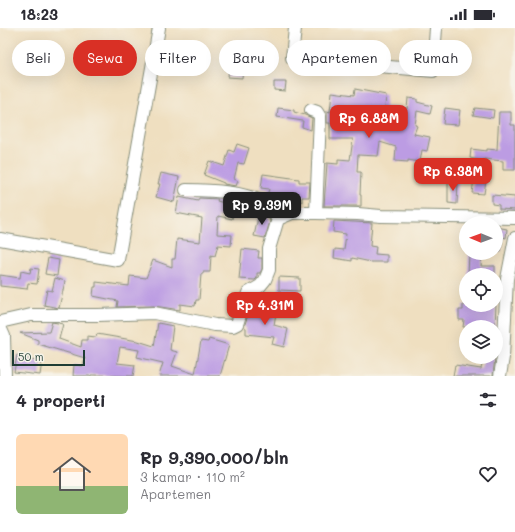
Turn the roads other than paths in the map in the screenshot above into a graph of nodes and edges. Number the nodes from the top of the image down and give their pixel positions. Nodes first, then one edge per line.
1 (159, 28) edge
2 (295, 28) edge
3 (436, 28) edge
4 (311, 110) dead end
5 (186, 190) dead end
6 (316, 213) junction
7 (515, 218) edge
8 (278, 219) junction
9 (515, 238) edge
10 (0, 239) edge
11 (0, 322) edge
12 (0, 327) edge
13 (5, 376) edge
14 (500, 376) edge

1 - 10 street
2 - 3 street
4 - 6 street
5 - 8 street
6 - 7 street
6 - 8 street
8 - 11 street
9 - 14 street
12 - 13 street

